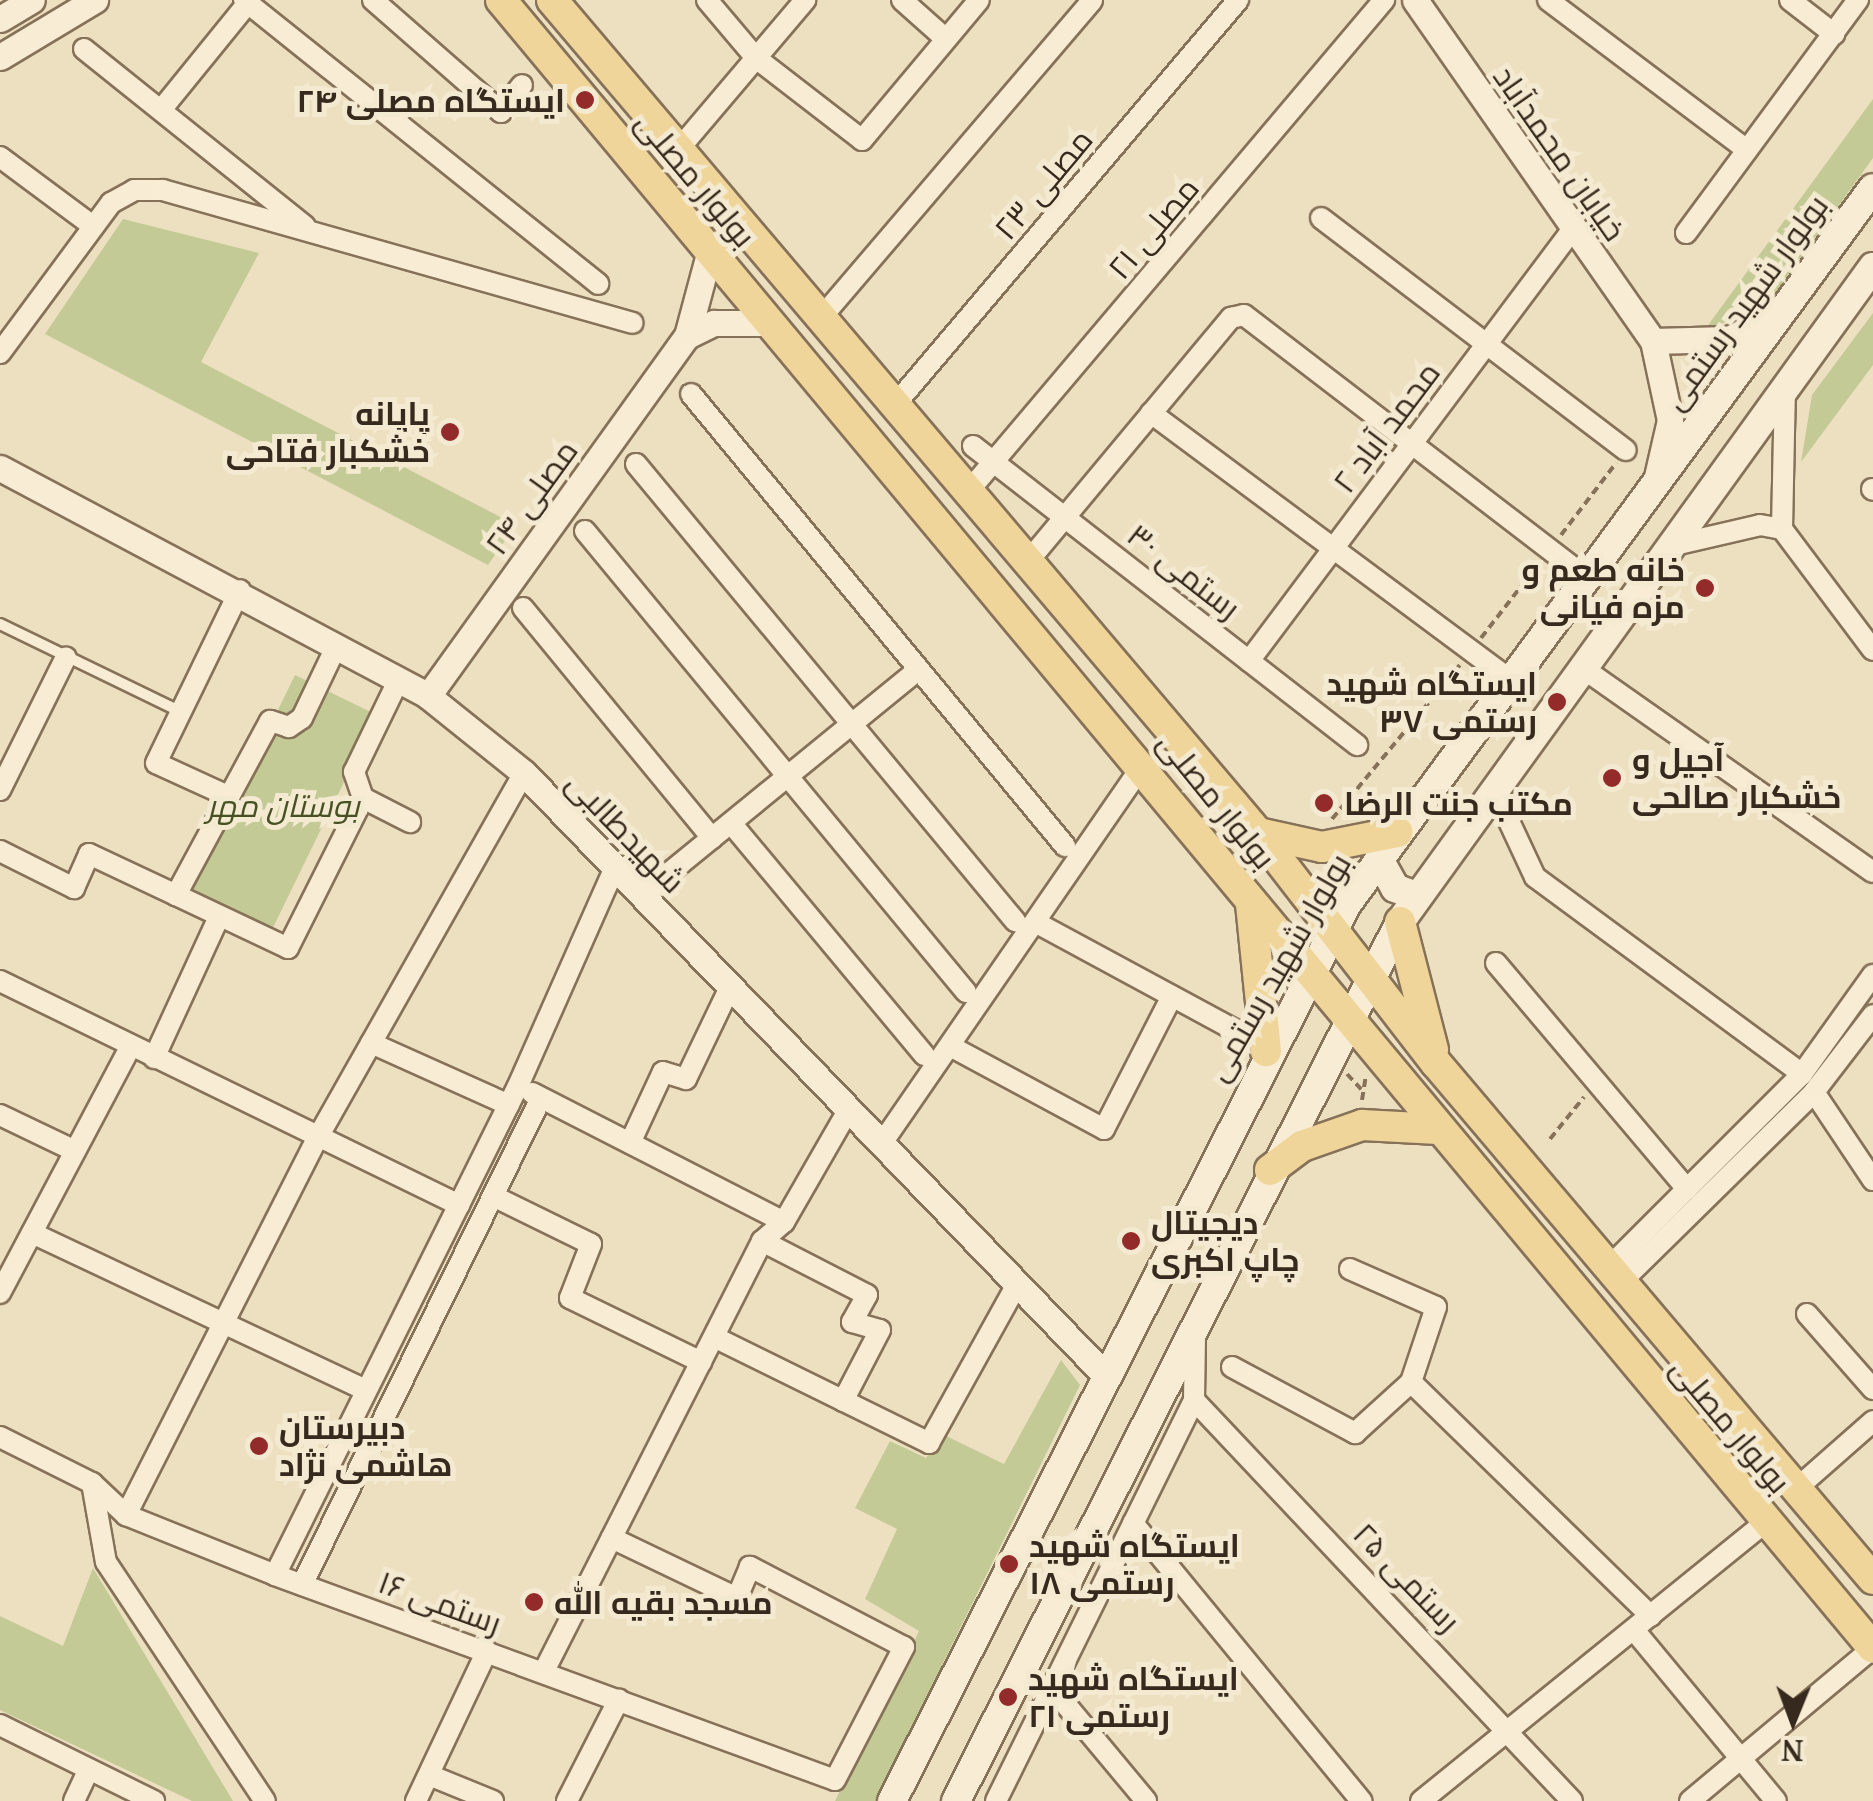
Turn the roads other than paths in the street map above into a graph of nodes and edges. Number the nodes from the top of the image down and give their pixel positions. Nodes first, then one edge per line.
1 (32, 0) edge
2 (96, 0) edge
3 (373, 0) edge
4 (501, 0) edge
5 (552, 0) edge
6 (707, 0) edge
7 (805, 0) edge
8 (902, 0) edge
9 (979, 0) edge
10 (1092, 0) edge
11 (1238, 0) edge
12 (1384, 0) edge
13 (1415, 0) edge
14 (1548, 0) edge
15 (1790, 0) edge
16 (1858, 0) edge
17 (246, 1) edge
18 (0, 19) edge
19 (1834, 34) junction
20 (946, 38) junction
21 (84, 49) dead end
22 (0, 57) edge
23 (756, 58) junction
24 (522, 85) dead end
25 (161, 110) junction
26 (678, 150) junction
27 (1747, 150) junction
28 (0, 156) edge
29 (1873, 188) edge
30 (1322, 218) dead end
31 (93, 226) junction
32 (1572, 230) junction
33 (313, 232) junction
34 (1686, 233) dead end
35 (710, 250) junction
36 (1873, 267) edge
37 (598, 284) dead end
38 (1778, 316) junction
39 (820, 319) junction
40 (770, 322) junction
41 (633, 323) dead end
42 (688, 336) junction
43 (4, 341) edge
44 (1653, 341) junction
45 (1486, 344) junction
46 (1784, 384) junction
47 (691, 394) dead end
48 (893, 407) junction
49 (1151, 413) junction
50 (1411, 444) junction
51 (973, 446) dead end
52 (1626, 450) dead end
53 (994, 462) junction
54 (636, 464) dead end
55 (2, 475) edge
56 (1656, 482) junction
57 (967, 494) junction
58 (1066, 517) junction
59 (1782, 529) junction
60 (585, 530) dead end
61 (1334, 546) junction
62 (1670, 546) junction
63 (1024, 565) junction
64 (1586, 577) junction
65 (240, 590) junction
66 (523, 608) dead end
67 (0, 624) edge
68 (336, 647) junction
69 (1873, 650) edge
70 (66, 656) junction
71 (1249, 661) junction
72 (1584, 669) junction
73 (918, 670) junction
74 (1510, 680) junction
75 (398, 681) junction
76 (428, 696) junction
77 (180, 712) junction
78 (850, 725) junction
79 (1357, 745) dead end
80 (1143, 765) junction
81 (524, 773) junction
82 (787, 777) junction
83 (1494, 789) junction
84 (0, 790) edge
85 (228, 796) junction
86 (362, 798) junction
87 (410, 822) dead end
88 (730, 823) junction
89 (1398, 832) junction
90 (1258, 833) junction
91 (712, 838) junction
92 (1065, 846) dead end
93 (0, 851) edge
94 (1379, 860) junction
95 (615, 867) junction
96 (1873, 872) edge
97 (176, 895) junction
98 (642, 896) junction
99 (1250, 896) junction
100 (1408, 909) junction
101 (219, 917) junction
102 (1025, 922) junction
103 (1332, 932) junction
104 (1496, 963) dead end
105 (1308, 973) junction
106 (1370, 975) junction
107 (1873, 975) edge
108 (0, 981) edge
109 (730, 987) junction
110 (966, 992) dead end
111 (1172, 996) junction
112 (1873, 1014) edge
113 (1345, 1022) junction
114 (1237, 1031) dead end
115 (371, 1043) junction
116 (131, 1046) junction
117 (950, 1046) junction
118 (1266, 1052) junction
119 (924, 1055) dead end
120 (154, 1058) junction
121 (1436, 1062) junction
122 (1802, 1074) junction
123 (1814, 1092) junction
124 (514, 1095) junction
125 (541, 1098) junction
126 (849, 1110) junction
127 (0, 1115) edge
128 (1438, 1128) junction
129 (318, 1137) junction
130 (630, 1143) junction
131 (882, 1144) junction
132 (75, 1151) junction
133 (1270, 1170) junction
134 (1873, 1180) edge
135 (1687, 1188) junction
136 (493, 1196) junction
137 (459, 1206) junction
138 (784, 1222) junction
139 (32, 1233) junction
140 (762, 1241) junction
141 (1350, 1269) dead end
142 (1616, 1274) junction
143 (1017, 1284) junction
144 (0, 1293) edge
145 (1592, 1314) junction
146 (1807, 1314) dead end
147 (1195, 1318) junction
148 (224, 1324) junction
149 (714, 1337) junction
150 (701, 1362) junction
151 (1232, 1367) dead end
152 (1103, 1373) junction
153 (1411, 1382) junction
154 (1873, 1389) edge
155 (366, 1390) junction
156 (843, 1400) junction
157 (1194, 1400) junction
158 (1873, 1421) edge
159 (0, 1436) edge
160 (92, 1483) junction
161 (1796, 1489) junction
162 (126, 1515) junction
163 (1766, 1522) junction
164 (1133, 1523) junction
165 (612, 1538) junction
166 (274, 1574) junction
167 (1873, 1579) edge
168 (302, 1584) junction
169 (1651, 1616) junction
170 (1634, 1630) junction
171 (1873, 1648) edge
172 (488, 1651) junction
173 (544, 1672) junction
174 (1052, 1688) junction
175 (618, 1699) junction
176 (0, 1725) edge
177 (1512, 1728) junction
178 (1741, 1760) junction
179 (89, 1769) junction
180 (429, 1775) junction
181 (74, 1801) edge
182 (154, 1801) edge
183 (265, 1801) edge
184 (416, 1801) edge
185 (493, 1801) edge
186 (567, 1801) edge
187 (892, 1801) edge
188 (956, 1801) edge
189 (996, 1801) edge
190 (1146, 1801) edge
191 (1361, 1801) edge
192 (1421, 1801) edge
193 (1572, 1801) edge
194 (1690, 1801) edge
195 (1776, 1801) edge

1 - 18 street
2 - 22 street
3 - 24 street
4 - 35 main road, بولوار مصلی
5 - 26 main road, بولوار مصلی
6 - 23 street
7 - 23 street
8 - 20 street
9 - 20 street
10 - 39 street
11 - 48 street, مصلی ۲۳
12 - 53 street, مصلی ۲۱
13 - 32 street, خیابان محمدآباد
14 - 27 street
15 - 19 street
16 - 19 street
17 - 25 street
17 - 37 street
19 - 27 street
20 - 23 street
21 - 25 street
23 - 26 street
25 - 33 street
26 - 39 main road, بولوار مصلی
27 - 34 street
28 - 31 street
29 - 38 main road, بولوار شهید رستمی
30 - 45 street
31 - 33 street
31 - 43 street
32 - 44 street, خیابان محمدآباد
32 - 45 street, محمد آباد ۲
33 - 41 street
35 - 40 main road, بولوار مصلی
35 - 42 street
36 - 46 main road
38 - 44 street
38 - 56 main road, بولوار شهید رستمی
39 - 48 main road, بولوار مصلی
40 - 42 street
40 - 80 main road, بولوار مصلی
42 - 76 street, مصلی ۲۴
44 - 56 street
45 - 50 street, محمد آباد ۲
45 - 52 street
46 - 59 street
46 - 62 main road
47 - 73 street
48 - 57 main road, بولوار مصلی
49 - 50 street
49 - 58 street
49 - 61 street
50 - 61 street, محمد آباد ۲
50 - 64 street
51 - 53 street, رستمی ۳۰
53 - 57 street, مصلی ۲۱
53 - 58 street, رستمی ۳۰
54 - 78 street
55 - 65 street, شهیدطالبی
56 - 64 main road, بولوار شهید رستمی
57 - 63 main road, بولوار مصلی
58 - 63 street
58 - 71 street, رستمی ۳۰
59 - 62 street
59 - 69 street
60 - 82 street
61 - 71 street, محمد آباد ۲
61 - 74 street
62 - 72 main road
63 - 90 main road, بولوار مصلی
64 - 74 main road, بولوار شهید رستمی
65 - 68 street, شهیدطالبی
65 - 77 street
66 - 91 street
67 - 70 lane
68 - 75 street, شهیدطالبی
68 - 85 street
70 - 77 lane
70 - 84 street
71 - 79 street, رستمی ۳۰
72 - 83 main road
72 - 96 street
73 - 78 street
73 - 92 street
74 - 89 main road, بولوار شهید رستمی
75 - 76 street, شهیدطالبی
75 - 86 street
76 - 81 street, شهیدطالبی
77 - 85 street
78 - 82 street
78 - 102 street
80 - 99 main road, بولوار مصلی
80 - 102 street
81 - 95 street, شهیدطالبی
81 - 115 street
82 - 88 street
82 - 110 street
83 - 100 main road
83 - 122 street
85 - 97 street
86 - 87 street
86 - 101 street
88 - 91 street
88 - 119 street
89 - 90 main road
89 - 94 main road, بولوار شهید رستمی
90 - 103 main road, بولوار مصلی
91 - 98 street
93 - 97 street
94 - 100 main road
94 - 103 main road, بولوار شهید رستمی
95 - 98 street, شهیدطالبی
95 - 124 street
97 - 101 street
98 - 109 street, شهیدطالبی
99 - 105 main road, بولوار مصلی
99 - 118 main road
100 - 106 main road
100 - 121 main road
101 - 120 street
102 - 111 street
102 - 117 street
103 - 105 main road, بولوار شهید رستمی
103 - 106 main road, بولوار مصلی
104 - 135 street
105 - 113 main road, بولوار مصلی
105 - 118 main road, بولوار شهید رستمی
106 - 113 main road
106 - 121 main road, بولوار مصلی
107 - 122 street
108 - 116 street
109 - 126 street, شهیدطالبی
109 - 130 street
111 - 114 street
111 - 117 street
112 - 123 street
113 - 128 main road, بولوار مصلی
113 - 133 main road
115 - 124 street
115 - 129 street
116 - 120 street
116 - 132 street
117 - 131 street
118 - 152 main road, بولوار شهید رستمی
120 - 129 street
121 - 142 main road, بولوار مصلی
122 - 135 street
123 - 134 street
123 - 142 street
124 - 125 street
124 - 137 street
125 - 130 street
125 - 136 street
126 - 131 street, شهیدطالبی
126 - 138 street
127 - 132 street
128 - 133 main road
128 - 145 main road, بولوار مصلی
129 - 137 street
129 - 148 street
130 - 138 street
131 - 143 street, شهیدطالبی
132 - 139 street
133 - 147 main road
135 - 142 street
136 - 150 street
136 - 168 street
137 - 155 street
138 - 140 street
139 - 144 street
139 - 148 street
140 - 149 street
140 - 156 street
141 - 153 street
142 - 145 main road
142 - 161 main road, بولوار مصلی
143 - 152 street, شهیدطالبی
143 - 156 street
145 - 163 main road, بولوار مصلی
146 - 154 street
147 - 157 street
147 - 188 main road
148 - 155 street
148 - 162 street
149 - 150 street
149 - 156 street
150 - 165 street
151 - 153 street
152 - 187 main road, بولوار شهید رستمی
153 - 169 street
155 - 166 street
157 - 164 street
157 - 177 street, رستمی ۲۵
158 - 161 street
159 - 160 street, رستمی ۱۶
160 - 162 street, رستمی ۱۶
160 - 183 street
161 - 167 main road, بولوار مصلی
162 - 166 street, رستمی ۱۶
163 - 169 street
163 - 171 main road, بولوار مصلی
164 - 174 street
164 - 191 street
165 - 173 street
165 - 175 street, رستمی ۱۶
166 - 168 street, رستمی ۱۶
168 - 172 street, رستمی ۱۶
169 - 170 street
170 - 177 street
170 - 178 street
171 - 178 street
172 - 173 street, رستمی ۱۶
172 - 180 street
173 - 175 street, رستمی ۱۶
174 - 189 street
174 - 190 street
175 - 186 street
176 - 179 street
177 - 192 street
177 - 193 street, رستمی ۲۵
178 - 194 street
178 - 195 street
179 - 181 street
179 - 182 street
180 - 184 street
180 - 185 street

